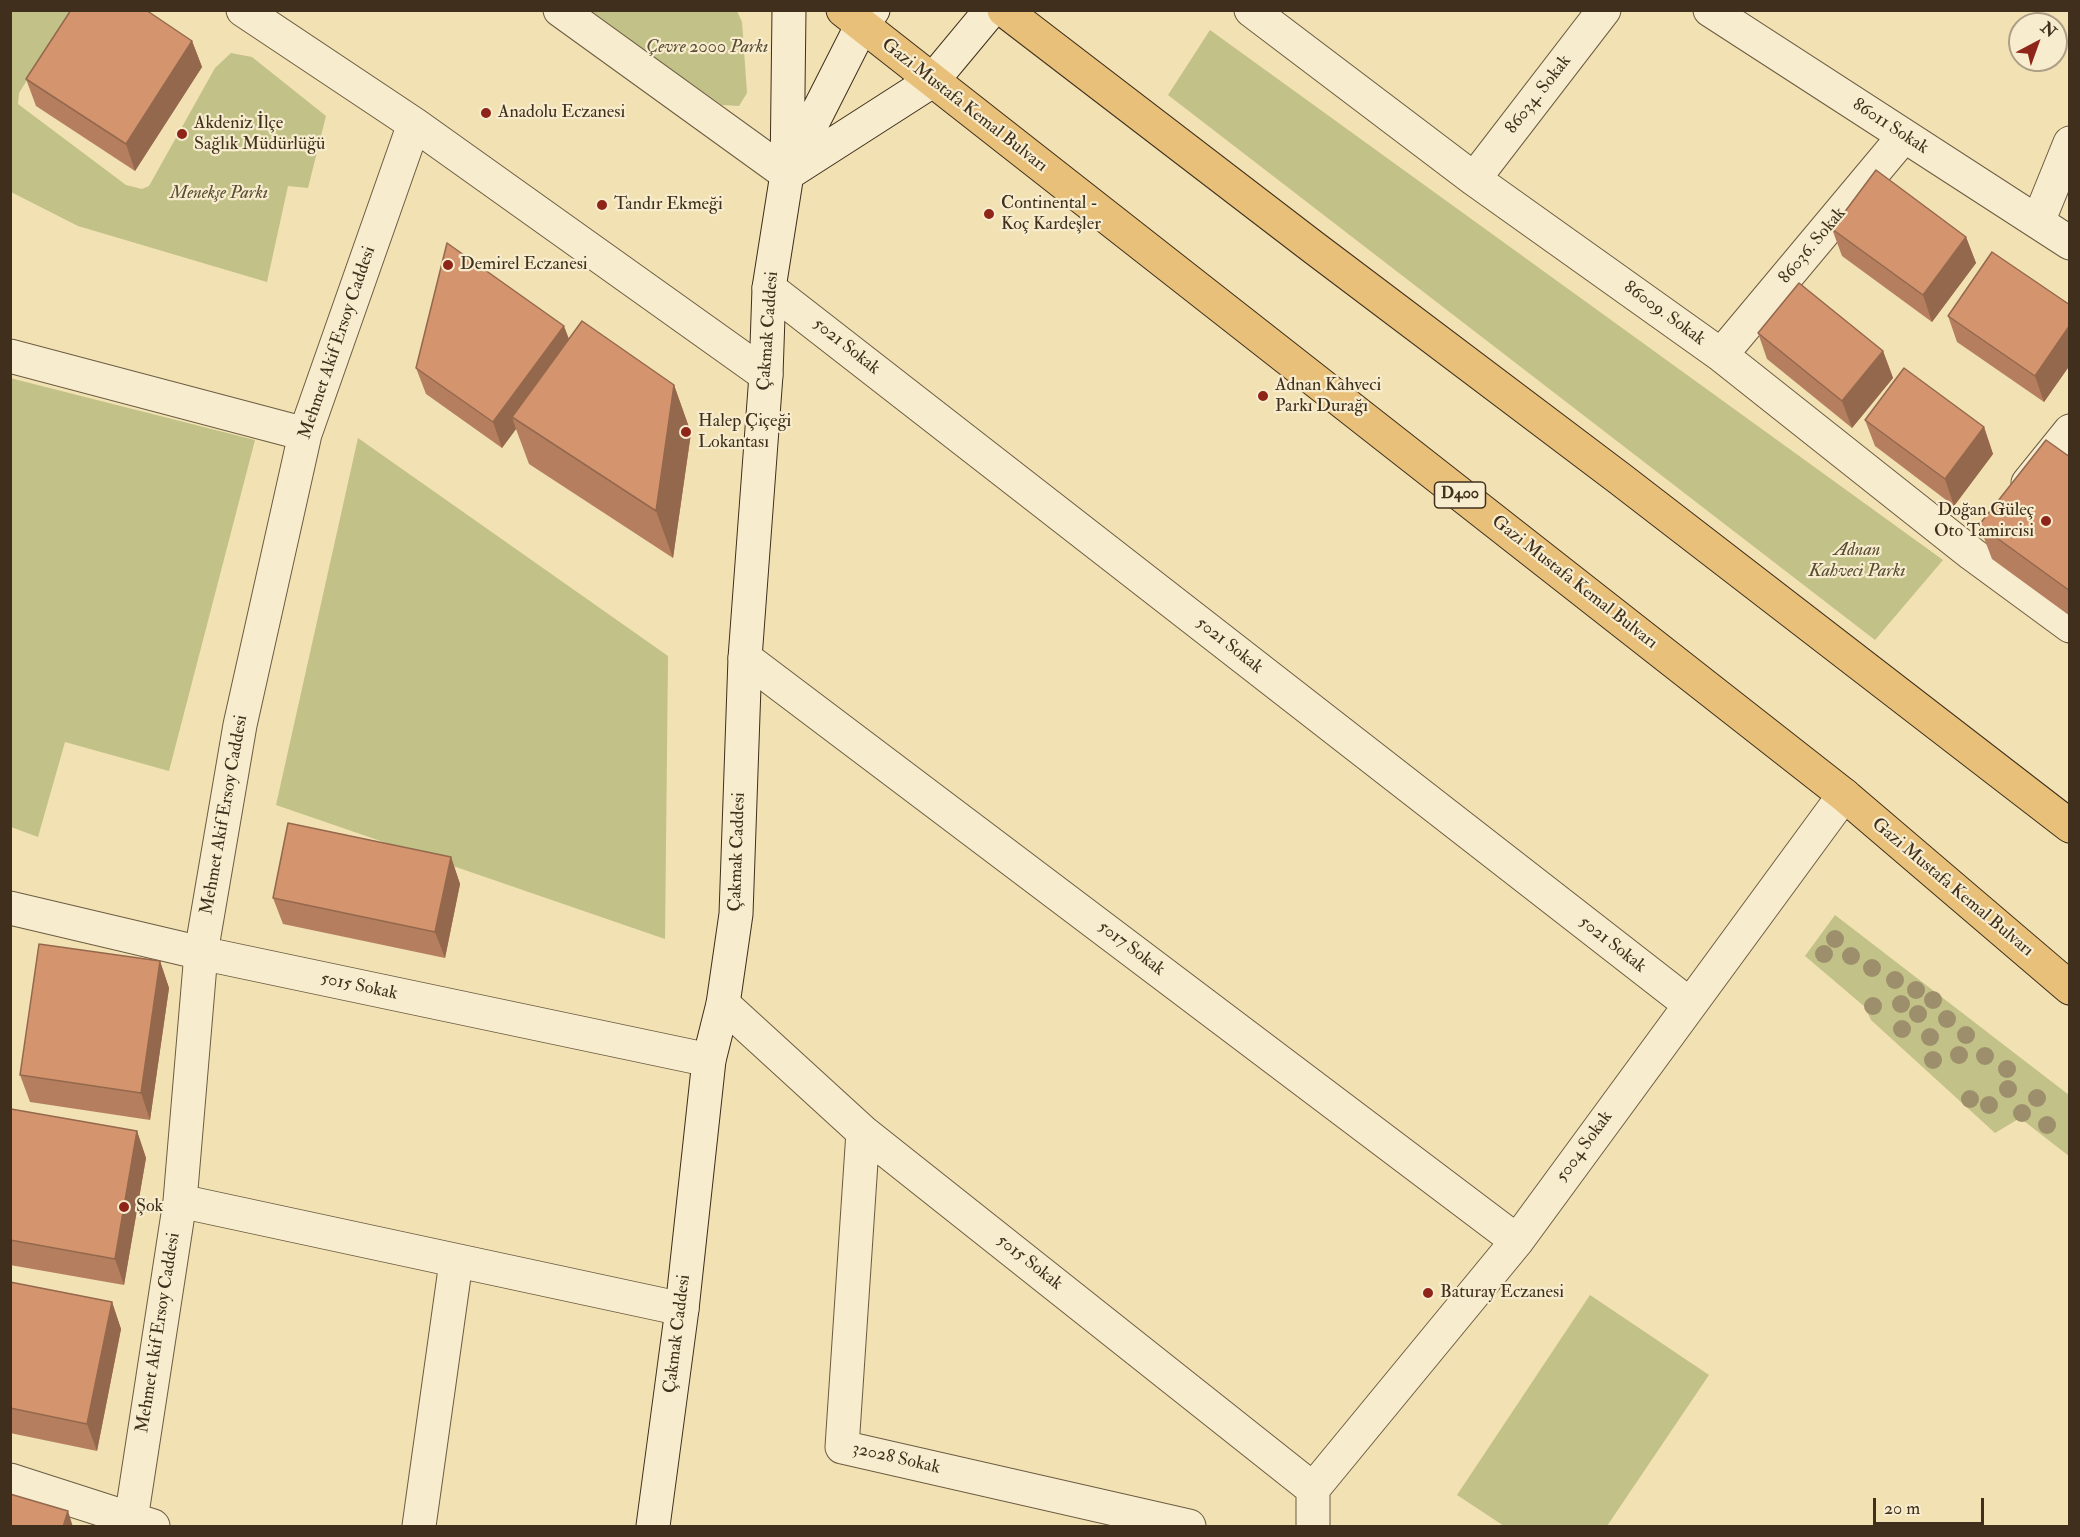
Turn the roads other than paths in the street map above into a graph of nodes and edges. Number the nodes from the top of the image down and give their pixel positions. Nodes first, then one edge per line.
1 (243, 10) edge
2 (560, 10) edge
3 (789, 10) edge
4 (992, 10) edge
5 (1004, 10) edge
6 (1251, 10) edge
7 (1604, 10) edge
8 (1710, 11) edge
9 (860, 15) edge
10 (932, 81) junction
11 (414, 124) junction
12 (1904, 136) junction
13 (2070, 143) edge
14 (787, 174) junction
15 (1474, 179) junction
16 (2038, 222) junction
17 (2070, 243) edge
18 (769, 288) junction
19 (1721, 355) junction
20 (10, 356) edge
21 (766, 375) junction
22 (2070, 431) edge
23 (305, 434) junction
24 (1972, 554) junction
25 (2070, 626) edge
26 (745, 658) junction
27 (1844, 795) junction
28 (2070, 826) edge
29 (10, 908) edge
30 (201, 953) junction
31 (2070, 988) edge
32 (723, 1004) junction
33 (1689, 1004) junction
34 (709, 1060) junction
35 (863, 1132) junction
36 (180, 1201) junction
37 (1517, 1241) junction
38 (456, 1262) junction
39 (682, 1309) junction
40 (10, 1480) edge
41 (1313, 1489) junction
42 (137, 1524) edge
43 (419, 1527) edge
44 (653, 1527) edge
45 (1189, 1527) edge
46 (1313, 1527) edge

1 - 11 street
2 - 14 street
3 - 14 street
4 - 10 street
5 - 28 highway
6 - 15 street, 86009. Sokak
7 - 15 street, 86034. Sokak
8 - 12 street, 86011 Sokak
9 - 10 highway, Gazi Mustafa Kemal Bulvarı / D400
9 - 14 street
10 - 14 street
10 - 27 highway, Gazi Mustafa Kemal Bulvarı / D400
11 - 21 street
11 - 23 street, Mehmet Akif Ersoy Caddesi
12 - 16 street, 86011 Sokak
12 - 19 street, 86036. Sokak
13 - 16 street
14 - 18 street, Çakmak Caddesi
15 - 19 street, 86009. Sokak
16 - 17 street, 86011 Sokak
18 - 21 street, Çakmak Caddesi
18 - 33 street, 5021 Sokak
19 - 24 street, 86009. Sokak
20 - 23 street
21 - 26 street, Çakmak Caddesi
22 - 24 street
23 - 30 street, Mehmet Akif Ersoy Caddesi
24 - 25 street, 86009. Sokak
26 - 32 street, Çakmak Caddesi
26 - 37 street, 5017 Sokak
27 - 31 highway, Gazi Mustafa Kemal Bulvarı / D400
27 - 33 street, 5004 Sokak
29 - 30 street, 5015 Sokak
30 - 34 street, 5015 Sokak
30 - 36 street, Mehmet Akif Ersoy Caddesi
32 - 34 street, Çakmak Caddesi
32 - 35 street, 5015 Sokak
33 - 37 street, 5004 Sokak
34 - 39 street, Çakmak Caddesi
35 - 41 street, 5015 Sokak
35 - 45 street, 32028 Sokak
36 - 38 street
36 - 42 street, Mehmet Akif Ersoy Caddesi
37 - 41 street, 5004 Sokak
38 - 39 street
38 - 43 street
39 - 44 street, Çakmak Caddesi
40 - 42 street
41 - 46 street

